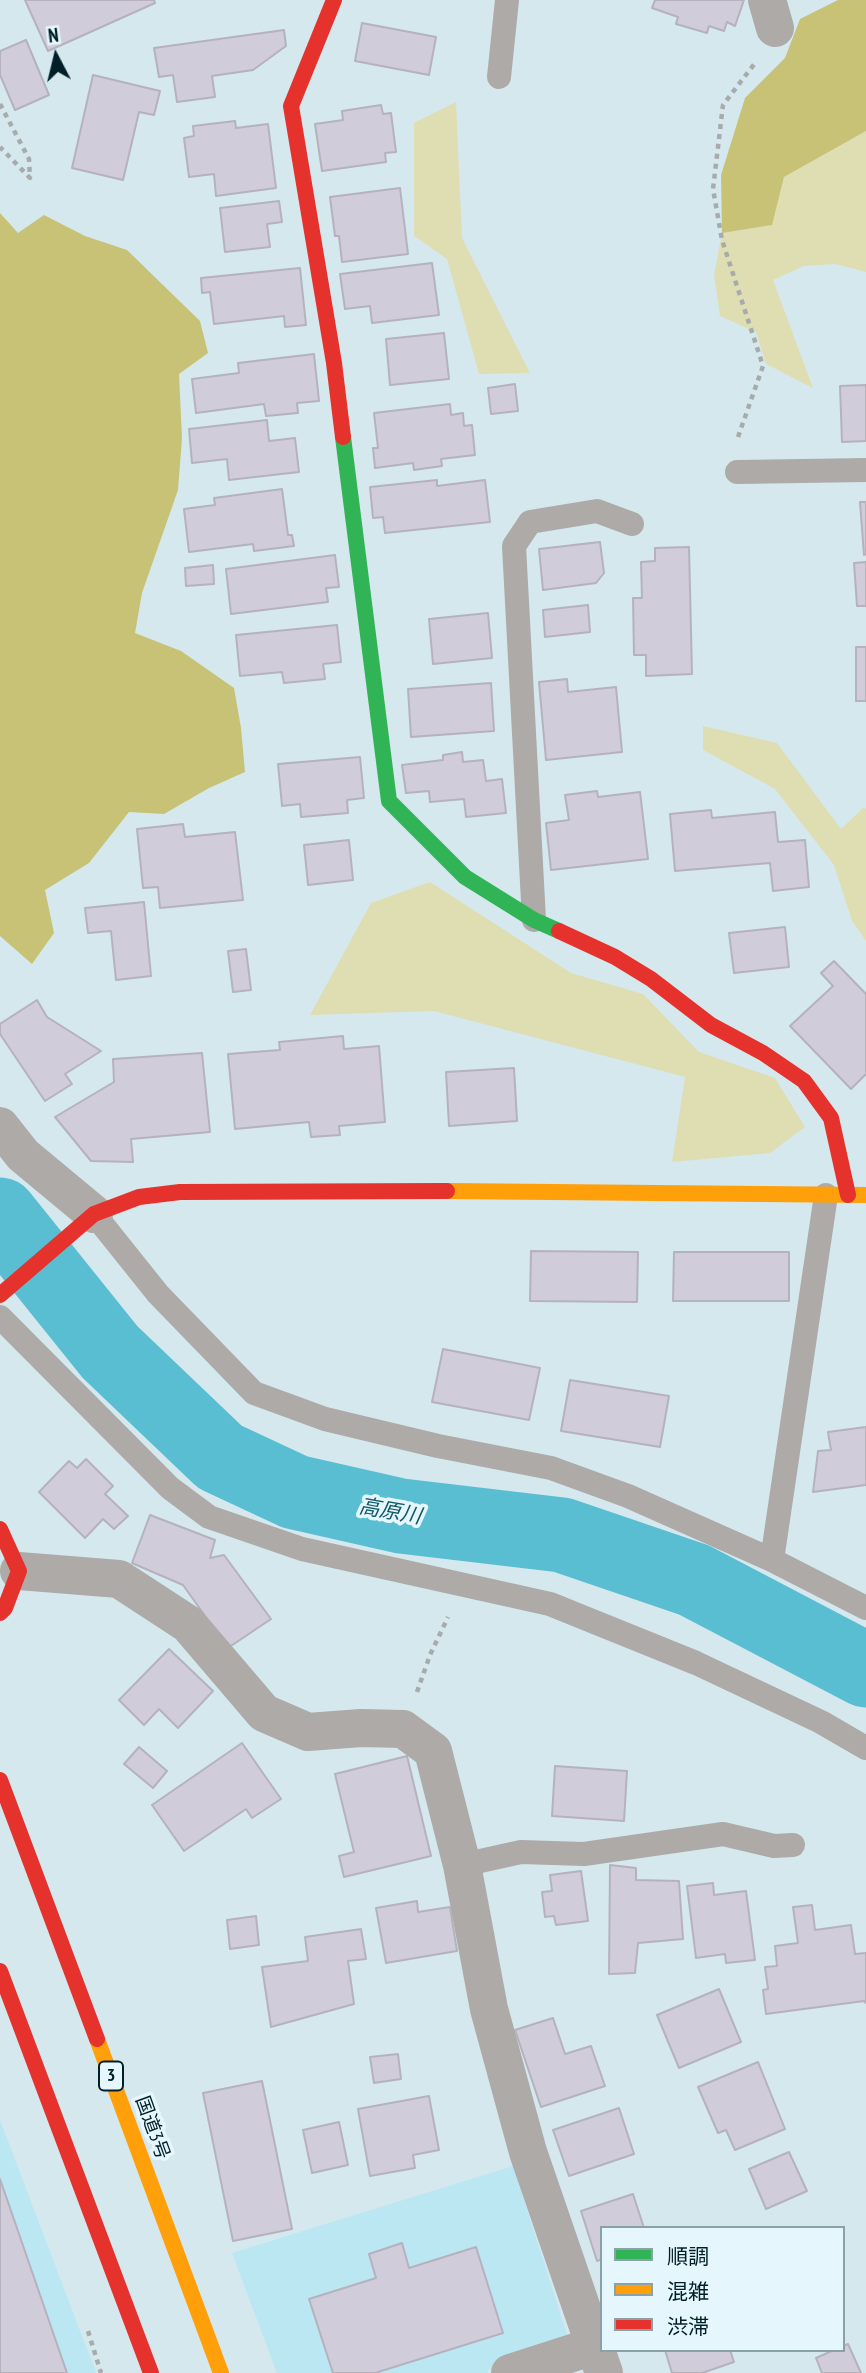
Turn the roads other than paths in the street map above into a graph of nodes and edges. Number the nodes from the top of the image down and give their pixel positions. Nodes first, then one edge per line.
1 (334, 0) edge
2 (507, 0) edge
3 (499, 77) dead end
4 (866, 470) edge
5 (737, 472) road end
6 (632, 524) dead end
7 (534, 920) junction
8 (0, 1126) edge
9 (837, 1195) junction
10 (866, 1195) edge
11 (85, 1221) junction
12 (0, 1296) edge
13 (0, 1317) edge
14 (0, 1529) edge
15 (772, 1560) junction
16 (19, 1571) junction
17 (866, 1608) edge
18 (0, 1613) edge
19 (866, 1748) edge
20 (0, 1780) edge
21 (793, 1845) dead end
22 (462, 1865) junction
23 (0, 1971) edge
24 (599, 2359) edge
25 (151, 2373) edge
26 (221, 2373) edge
27 (510, 2373) edge

1 - 7 main road
2 - 3 lane
4 - 5 lane
6 - 7 lane
7 - 9 main road
8 - 11 street
9 - 10 main road
9 - 11 main road
9 - 15 lane
11 - 12 main road
11 - 15 lane
13 - 19 lane
14 - 16 main road
15 - 17 lane
16 - 18 main road
16 - 22 street
20 - 26 main road, 国道3号 / 3
21 - 22 lane
22 - 24 street
23 - 25 main road
24 - 27 street

